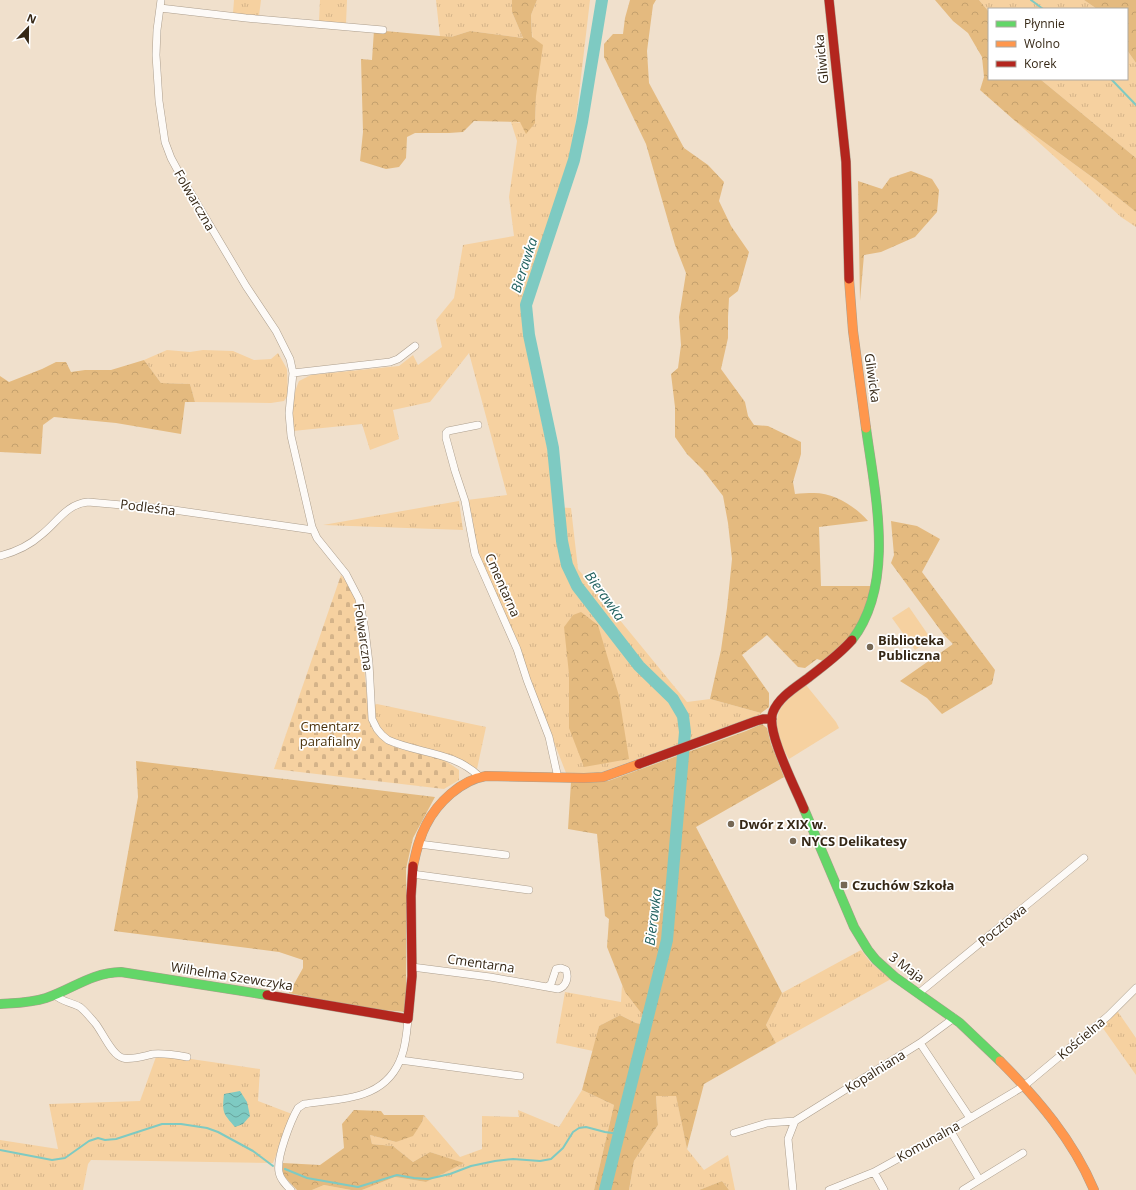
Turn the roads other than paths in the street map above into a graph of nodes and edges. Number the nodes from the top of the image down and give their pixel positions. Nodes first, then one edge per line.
1 (161, 0) edge
2 (829, 0) edge
3 (160, 8) junction
4 (383, 30) dead end
5 (415, 346) dead end
6 (293, 373) junction
7 (478, 425) dead end
8 (313, 530) junction
9 (0, 556) edge
10 (772, 719) junction
11 (480, 777) junction
12 (558, 778) junction
13 (419, 844) junction
14 (506, 855) dead end
15 (1084, 858) dead end
16 (412, 874) junction
17 (529, 890) dead end
18 (412, 967) junction
19 (547, 987) dead end
20 (1136, 988) edge
21 (920, 993) junction
22 (55, 995) junction
23 (0, 1004) edge
24 (408, 1018) junction
25 (954, 1018) junction
26 (920, 1043) junction
27 (187, 1057) dead end
28 (400, 1060) junction
29 (520, 1076) dead end
30 (1024, 1086) junction
31 (970, 1118) junction
32 (795, 1121) junction
33 (950, 1130) junction
34 (734, 1133) dead end
35 (1023, 1153) dead end
36 (874, 1172) junction
37 (979, 1179) junction
38 (291, 1190) edge
39 (793, 1190) edge
40 (829, 1190) edge
41 (884, 1190) edge
42 (962, 1190) edge
43 (1094, 1190) edge

1 - 3 street, Folwarczna
2 - 10 main road, Gliwicka
3 - 4 street
3 - 6 street, Folwarczna
5 - 6 street
6 - 8 street, Folwarczna
7 - 12 street, Cmentarna
8 - 9 street, Podleśna
8 - 11 street, Folwarczna
10 - 12 main road
10 - 21 main road, 3 Maja
11 - 12 main road
11 - 13 main road
13 - 14 street
13 - 16 main road
15 - 21 street, Pocztowa
16 - 17 street
16 - 18 main road
18 - 19 street, Cmentarna
18 - 24 main road
20 - 30 street, Kościelna
21 - 25 main road, 3 Maja
22 - 23 main road, Wilhelma Szewczyka
22 - 24 main road, Wilhelma Szewczyka
22 - 27 street
24 - 28 street
25 - 26 street, Kopalniana
25 - 30 main road, 3 Maja
26 - 31 street
26 - 32 street, Kopalniana
28 - 29 street
28 - 38 street
30 - 31 street, Komunalna
30 - 43 main road, 3 Maja
31 - 33 street, Komunalna
32 - 34 street, Kopalniana
32 - 39 street
33 - 36 street, Komunalna
33 - 37 street
35 - 37 street
36 - 40 street, Komunalna
36 - 41 street
37 - 42 street

